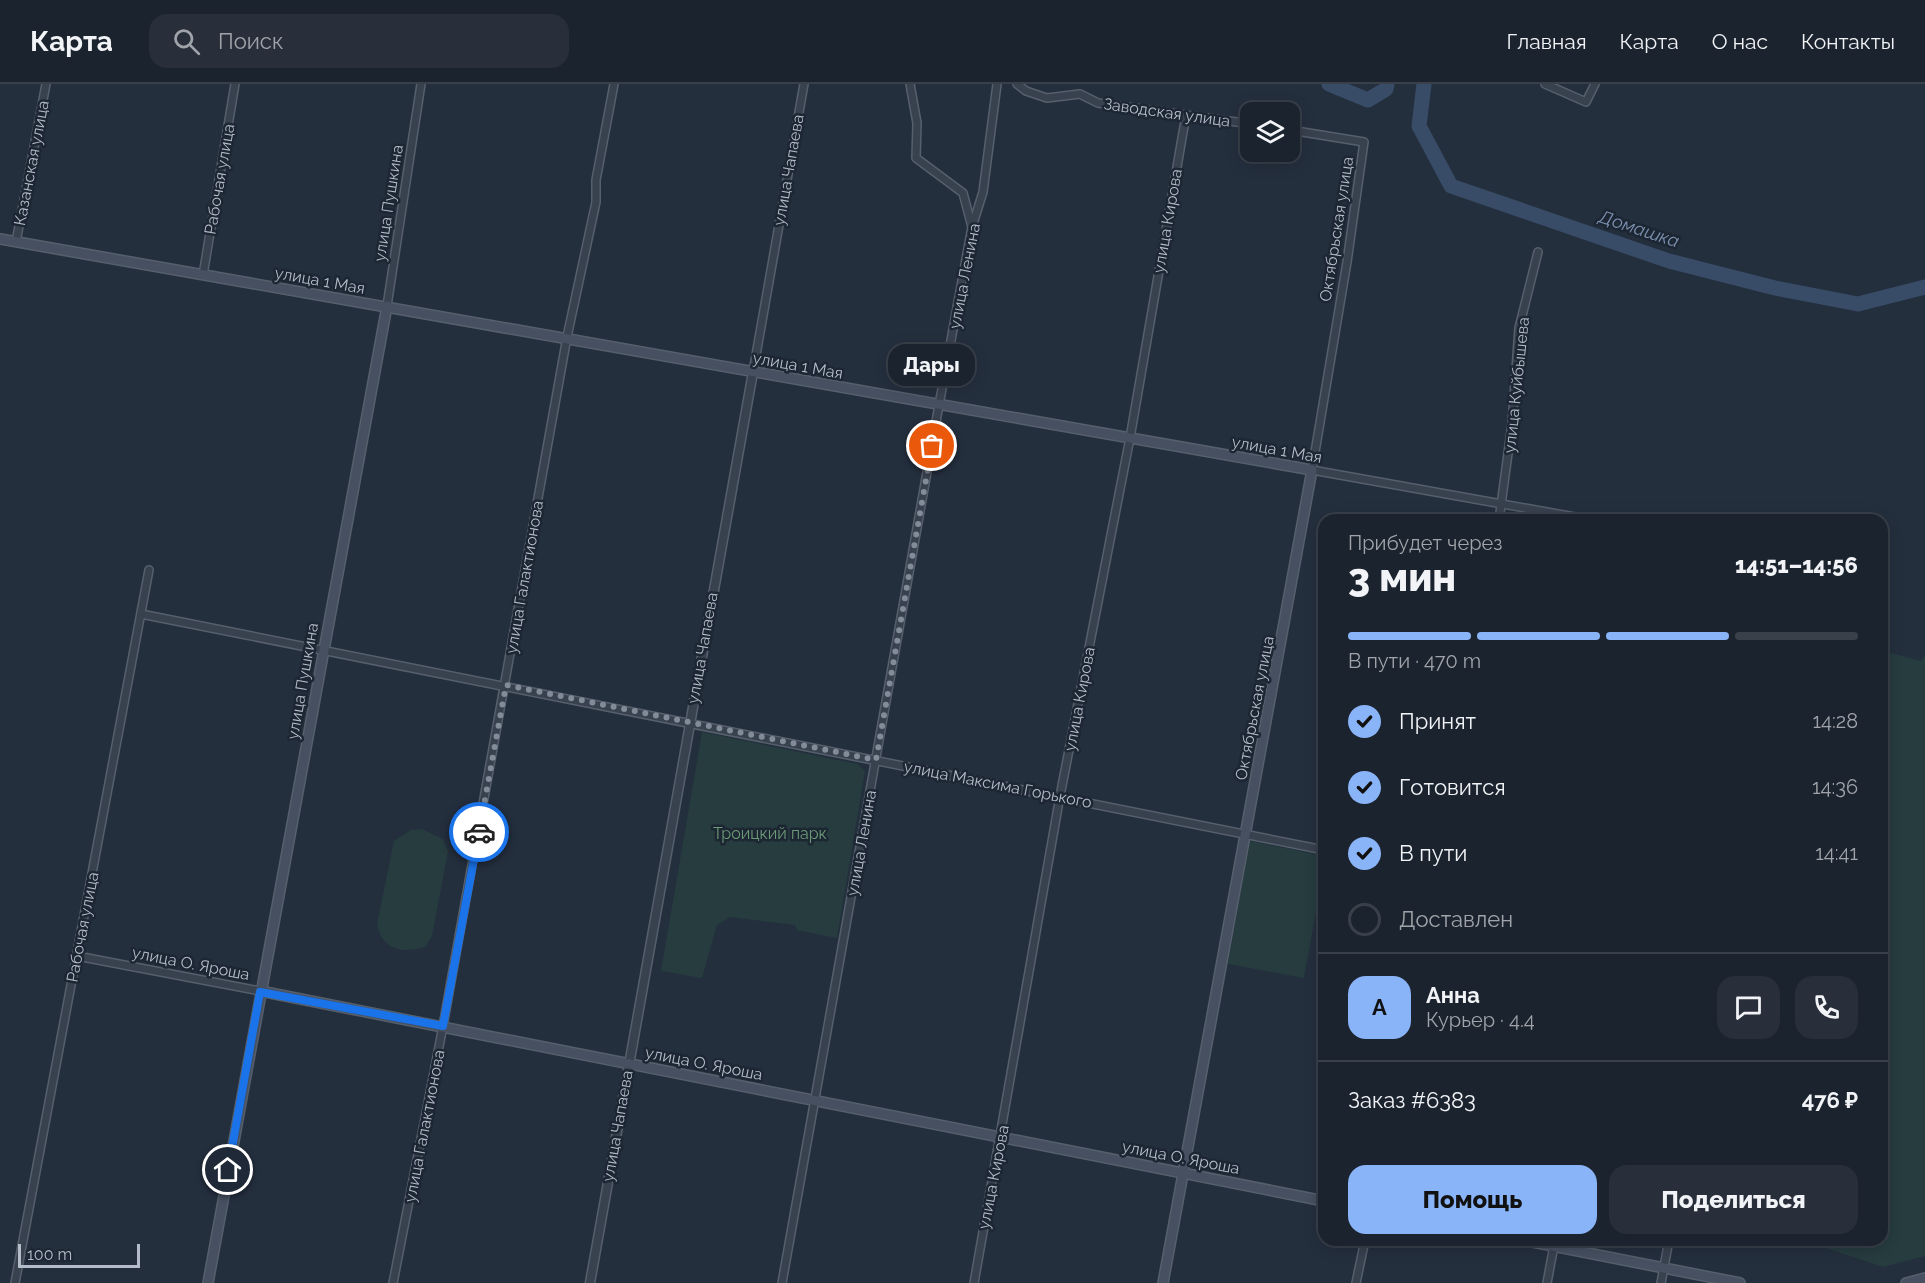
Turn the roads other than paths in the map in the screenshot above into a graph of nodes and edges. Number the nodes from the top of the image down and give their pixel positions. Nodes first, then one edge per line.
1 (46, 84) edge
2 (235, 84) edge
3 (421, 84) edge
4 (614, 84) edge
5 (804, 84) edge
6 (910, 84) edge
7 (997, 84) edge
8 (1017, 84) edge
9 (1545, 84) edge
10 (1594, 84) edge
11 (1186, 115) junction
12 (1240, 122) edge
13 (1300, 131) edge
14 (972, 226) junction
15 (0, 239) edge
16 (16, 242) junction
17 (1538, 252) dead end
18 (203, 275) junction
19 (387, 306) junction
20 (567, 337) junction
21 (753, 372) junction
22 (939, 405) junction
23 (1130, 438) junction
24 (1312, 470) junction
25 (1502, 504) junction
26 (1500, 514) edge
27 (1558, 514) edge
28 (149, 570) dead end
29 (141, 614) junction
30 (323, 649) junction
31 (506, 685) junction
32 (689, 721) junction
33 (876, 760) junction
34 (1060, 796) junction
35 (1245, 834) junction
36 (1318, 849) edge
37 (77, 956) junction
38 (260, 992) junction
39 (443, 1026) junction
40 (628, 1064) junction
41 (816, 1099) junction
42 (1001, 1137) junction
43 (1182, 1173) junction
44 (1318, 1200) edge
45 (1364, 1246) edge
46 (1554, 1246) edge
47 (1563, 1246) edge
48 (1668, 1246) edge
49 (1664, 1269) junction
50 (1925, 1278) edge
51 (15, 1283) edge
52 (208, 1283) edge
53 (393, 1283) edge
54 (590, 1283) edge
55 (782, 1283) edge
56 (974, 1283) edge
57 (1163, 1283) edge
58 (1356, 1283) edge
59 (1547, 1283) edge
60 (1661, 1283) edge
61 (1740, 1283) edge
62 (1906, 1283) edge

1 - 16 street, Казанская улица
2 - 18 street, Рабочая улица
3 - 19 street, улица Пушкина
4 - 20 street, улица Галактионова
5 - 21 street, улица Чапаева
6 - 14 street
7 - 14 street, улица Ленина
8 - 11 street, Заводская улица
9 - 10 street
11 - 12 street, Заводская улица
11 - 23 street, улица Кирова
13 - 24 street, Октябрьская улица
14 - 22 street, улица Ленина
15 - 16 main road, улица 1 Мая
16 - 18 main road, улица 1 Мая
17 - 25 street, улица Куйбышева
18 - 19 main road, улица 1 Мая
19 - 20 main road, улица 1 Мая
19 - 30 main road, улица Пушкина
20 - 21 main road, улица 1 Мая
20 - 31 street, улица Галактионова
21 - 22 main road, улица 1 Мая
21 - 32 street, улица Чапаева
22 - 23 main road, улица 1 Мая
22 - 33 street, улица Ленина
23 - 24 main road, улица 1 Мая
23 - 34 street, улица Кирова
24 - 25 street, улица 1 Мая
24 - 35 main road, Октябрьская улица
25 - 26 street, улица Куйбышева
25 - 27 street, улица 1 Мая
28 - 29 street, Рабочая улица
29 - 30 street, улица Максима Горького
29 - 37 street, Рабочая улица
30 - 31 street, улица Максима Горького
30 - 38 main road, улица Пушкина
31 - 32 street, улица Максима Горького
31 - 39 street, улица Галактионова
32 - 33 street, улица Максима Горького
32 - 40 street, улица Чапаева
33 - 34 street, улица Максима Горького
33 - 41 street, улица Ленина
34 - 35 street, улица Максима Горького
34 - 42 street, улица Кирова
35 - 36 street, улица Максима Горького
35 - 43 main road, Октябрьская улица
37 - 38 street, улица О. Яроша
37 - 51 street, Рабочая улица
38 - 39 main road, улица О. Яроша
38 - 52 main road, улица Пушкина
39 - 40 main road, улица О. Яроша
39 - 53 street, улица Галактионова
40 - 41 main road, улица О. Яроша
40 - 54 street, улица Чапаева
41 - 42 main road, улица О. Яроша
41 - 55 street, улица Ленина
42 - 43 main road, улица О. Яроша
42 - 56 street, улица Кирова
43 - 44 main road, улица О. Яроша
43 - 57 main road, Октябрьская улица
45 - 58 street
46 - 59 street
47 - 49 main road
48 - 49 street
49 - 60 street
49 - 61 main road
50 - 62 main road

